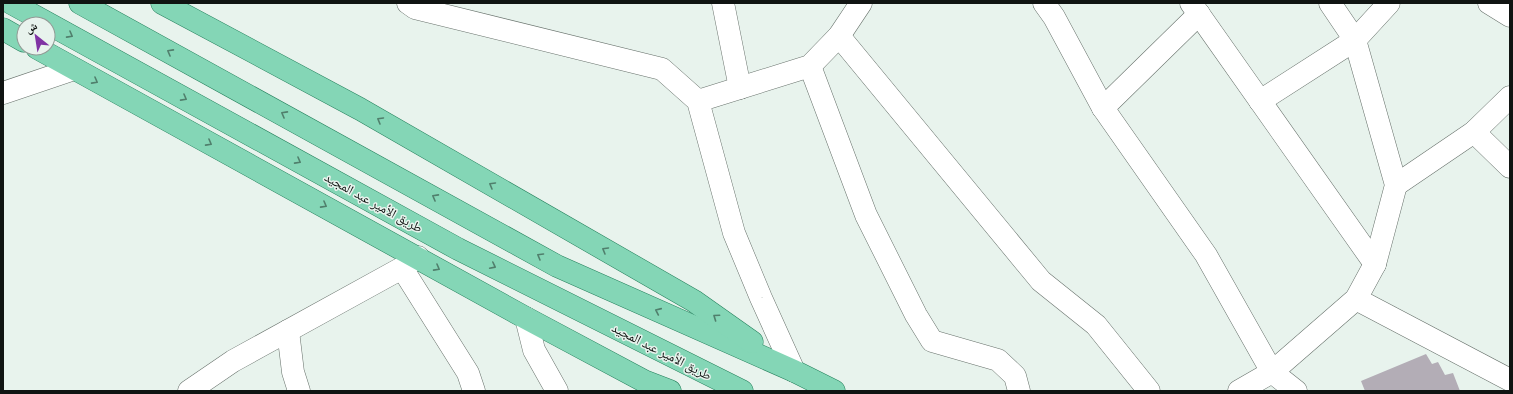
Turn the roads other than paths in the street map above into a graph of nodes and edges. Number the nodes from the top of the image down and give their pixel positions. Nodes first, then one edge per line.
1 (11, 3) edge
2 (80, 3) edge
3 (723, 3) edge
4 (861, 3) edge
5 (1044, 3) edge
6 (1330, 3) edge
7 (1389, 3) edge
8 (1489, 3) edge
9 (170, 5) edge
10 (414, 5) edge
11 (1195, 9) edge
12 (1510, 16) edge
13 (3, 29) edge
14 (16, 36) edge
15 (839, 36) junction
16 (1355, 40) junction
17 (51, 56) edge
18 (810, 66) junction
19 (74, 69) junction
20 (740, 88) junction
21 (3, 93) edge
22 (1510, 97) edge
23 (1260, 100) junction
24 (698, 101) junction
25 (1103, 108) junction
26 (1474, 132) junction
27 (1510, 167) edge
28 (1396, 185) junction
29 (410, 263) junction
30 (1375, 264) junction
31 (1356, 299) junction
32 (526, 318) junction
33 (288, 331) junction
34 (794, 371) junction
35 (1272, 372) junction
36 (1510, 380) edge
37 (189, 391) edge
38 (299, 391) edge
39 (474, 391) edge
40 (558, 391) edge
41 (670, 391) edge
42 (742, 391) edge
43 (834, 391) edge
44 (1019, 391) edge
45 (1149, 391) edge
46 (1239, 391) edge
47 (1296, 391) edge

1 -> 42 main road, طريق الأمير عبد المجيد
34 -> 2 main road
3 - 20 street
4 - 15 street
5 - 25 street
6 - 16 street
7 - 16 street
8 - 12 street
34 -> 9 main road
10 - 24 street
11 - 23 street
11 - 25 street
13 - 14 main road
15 - 18 street
15 - 45 street
16 - 23 street
16 - 28 street
17 - 19 main road
18 - 20 street
18 - 44 street
19 - 21 street
19 -> 29 main road
20 - 24 street
22 - 26 street
23 - 30 street
24 - 34 street
25 - 35 street
26 - 27 street
26 - 28 street
28 - 30 street
29 -> 32 main road
29 - 33 street
29 - 39 street
30 - 31 street
31 - 35 street
31 - 36 street
32 - 40 street
32 - 41 main road
33 - 37 street
33 - 38 street
34 - 43 main road
35 - 46 street
35 - 47 street

